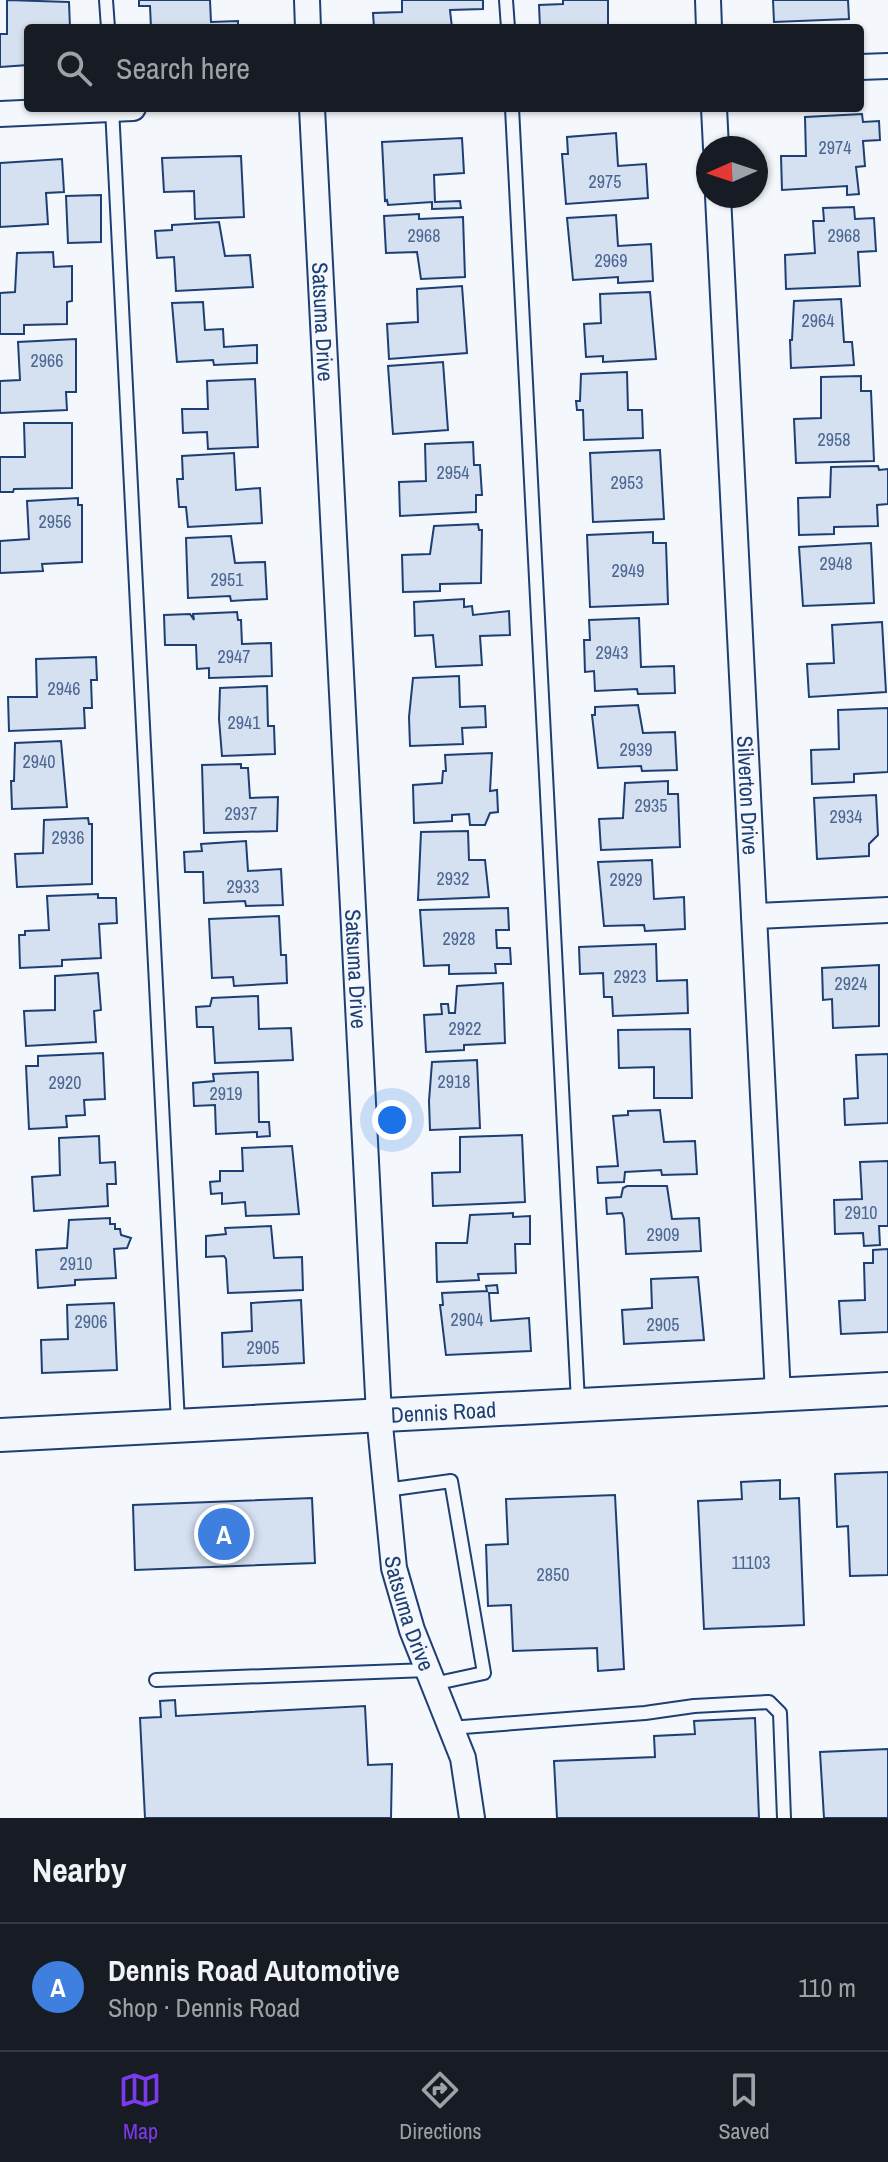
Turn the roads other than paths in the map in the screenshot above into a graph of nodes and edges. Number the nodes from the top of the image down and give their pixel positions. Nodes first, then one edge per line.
1 (106, 0) edge
2 (307, 0) edge
3 (506, 0) edge
4 (708, 0) edge
5 (108, 24) edge
6 (308, 24) edge
7 (508, 24) edge
8 (709, 24) edge
9 (888, 66) edge
10 (864, 67) edge
11 (40, 112) edge
12 (119, 112) edge
13 (312, 112) edge
14 (512, 112) edge
15 (714, 112) edge
16 (0, 114) edge
17 (715, 136) edge
18 (719, 208) edge
19 (888, 910) edge
20 (754, 916) junction
21 (888, 1389) edge
22 (778, 1395) junction
23 (578, 1405) junction
24 (379, 1415) junction
25 (178, 1426) junction
26 (0, 1435) edge
27 (386, 1490) junction
28 (430, 1677) junction
29 (156, 1680) dead end
30 (450, 1728) junction
31 (472, 1818) edge
32 (784, 1818) edge

1 - 5 lane
2 - 6 street
3 - 7 lane
4 - 8 street
9 - 10 street
11 - 16 street
12 - 25 lane
13 - 24 street, Satsuma Drive
14 - 23 lane
15 - 17 street
18 - 20 street, Silverton Drive
19 - 20 street
20 - 22 street, Silverton Drive
21 - 22 street, Dennis Road
22 - 23 street, Dennis Road
23 - 24 street, Dennis Road
24 - 25 street, Dennis Road
24 - 27 street, Satsuma Drive
25 - 26 street, Dennis Road
27 - 28 street, Satsuma Drive
27 - 28 lane
28 - 29 lane
28 - 30 street, Satsuma Drive
30 - 31 street, Satsuma Drive
30 - 32 lane

